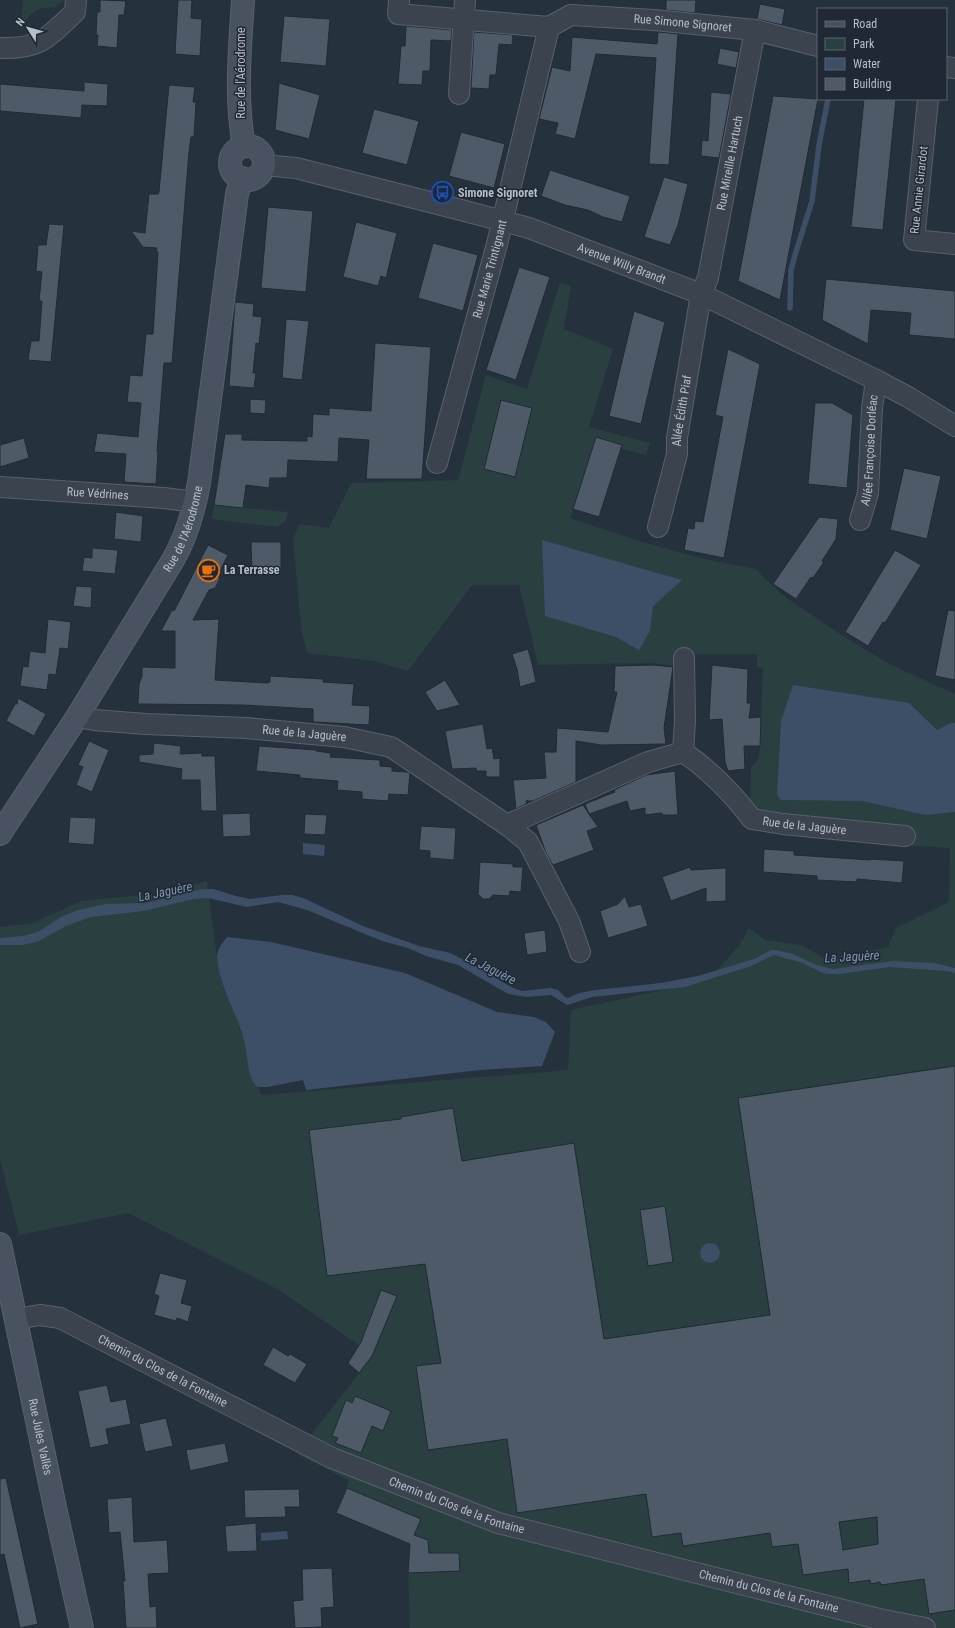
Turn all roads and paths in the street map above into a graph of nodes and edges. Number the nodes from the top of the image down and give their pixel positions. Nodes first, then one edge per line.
1 (76, 0) edge
2 (243, 0) edge
3 (399, 0) edge
4 (464, 10) edge
5 (549, 27) junction
6 (756, 30) junction
7 (817, 46) edge
8 (0, 48) edge
9 (459, 94) dead end
10 (928, 100) edge
11 (244, 146) junction
12 (264, 165) junction
13 (242, 178) junction
14 (501, 221) junction
15 (955, 244) edge
16 (701, 294) junction
17 (876, 380) junction
18 (955, 426) edge
19 (437, 463) dead end
20 (0, 487) edge
21 (195, 502) junction
22 (860, 520) dead end
23 (658, 527) dead end
24 (684, 658) dead end
25 (77, 716) junction
26 (683, 752) junction
27 (507, 825) junction
28 (0, 834) edge
29 (905, 836) dead end
30 (580, 952) dead end
31 (0, 1244) edge
32 (6, 1299) edge
33 (16, 1318) junction
34 (82, 1628) edge
35 (925, 1628) edge

1 - 8 street
2 - 11 street, Rue de l'Aérodrome
3 - 4 street
4 - 5 street
4 - 9 street
5 - 6 street, Rue Simone Signoret
5 - 14 street, Rue Marie Trintignant
6 - 7 street, Rue Simone Signoret
6 - 16 street, Rue Mireille Hartuch
10 - 15 street, Rue Annie Girardot
11 - 12 street
11 - 13 street
12 - 13 street
12 - 14 street, Avenue Willy Brandt
13 - 21 street, Rue de l'Aérodrome
14 - 16 street, Avenue Willy Brandt
14 - 19 street, Rue Marie Trintignant
16 - 17 street, Avenue Willy Brandt
16 - 23 street, Allée Édith Piaf
17 - 18 street, Avenue Willy Brandt
17 - 22 street, Allée Françoise Dorléac
20 - 21 street, Rue Védrines
21 - 25 street, Rue de l'Aérodrome
24 - 26 street
25 - 27 street, Rue de la Jaguère
25 - 28 street, Rue de l'Aérodrome
26 - 27 street
26 - 29 street, Rue de la Jaguère
27 - 30 street, Rue de la Jaguère
31 - 32 street, Rue Jules Vallès
32 - 33 street, Rue Jules Vallès
33 - 34 street, Rue Jules Vallès
33 - 35 street, Chemin du Clos de la Fontaine

